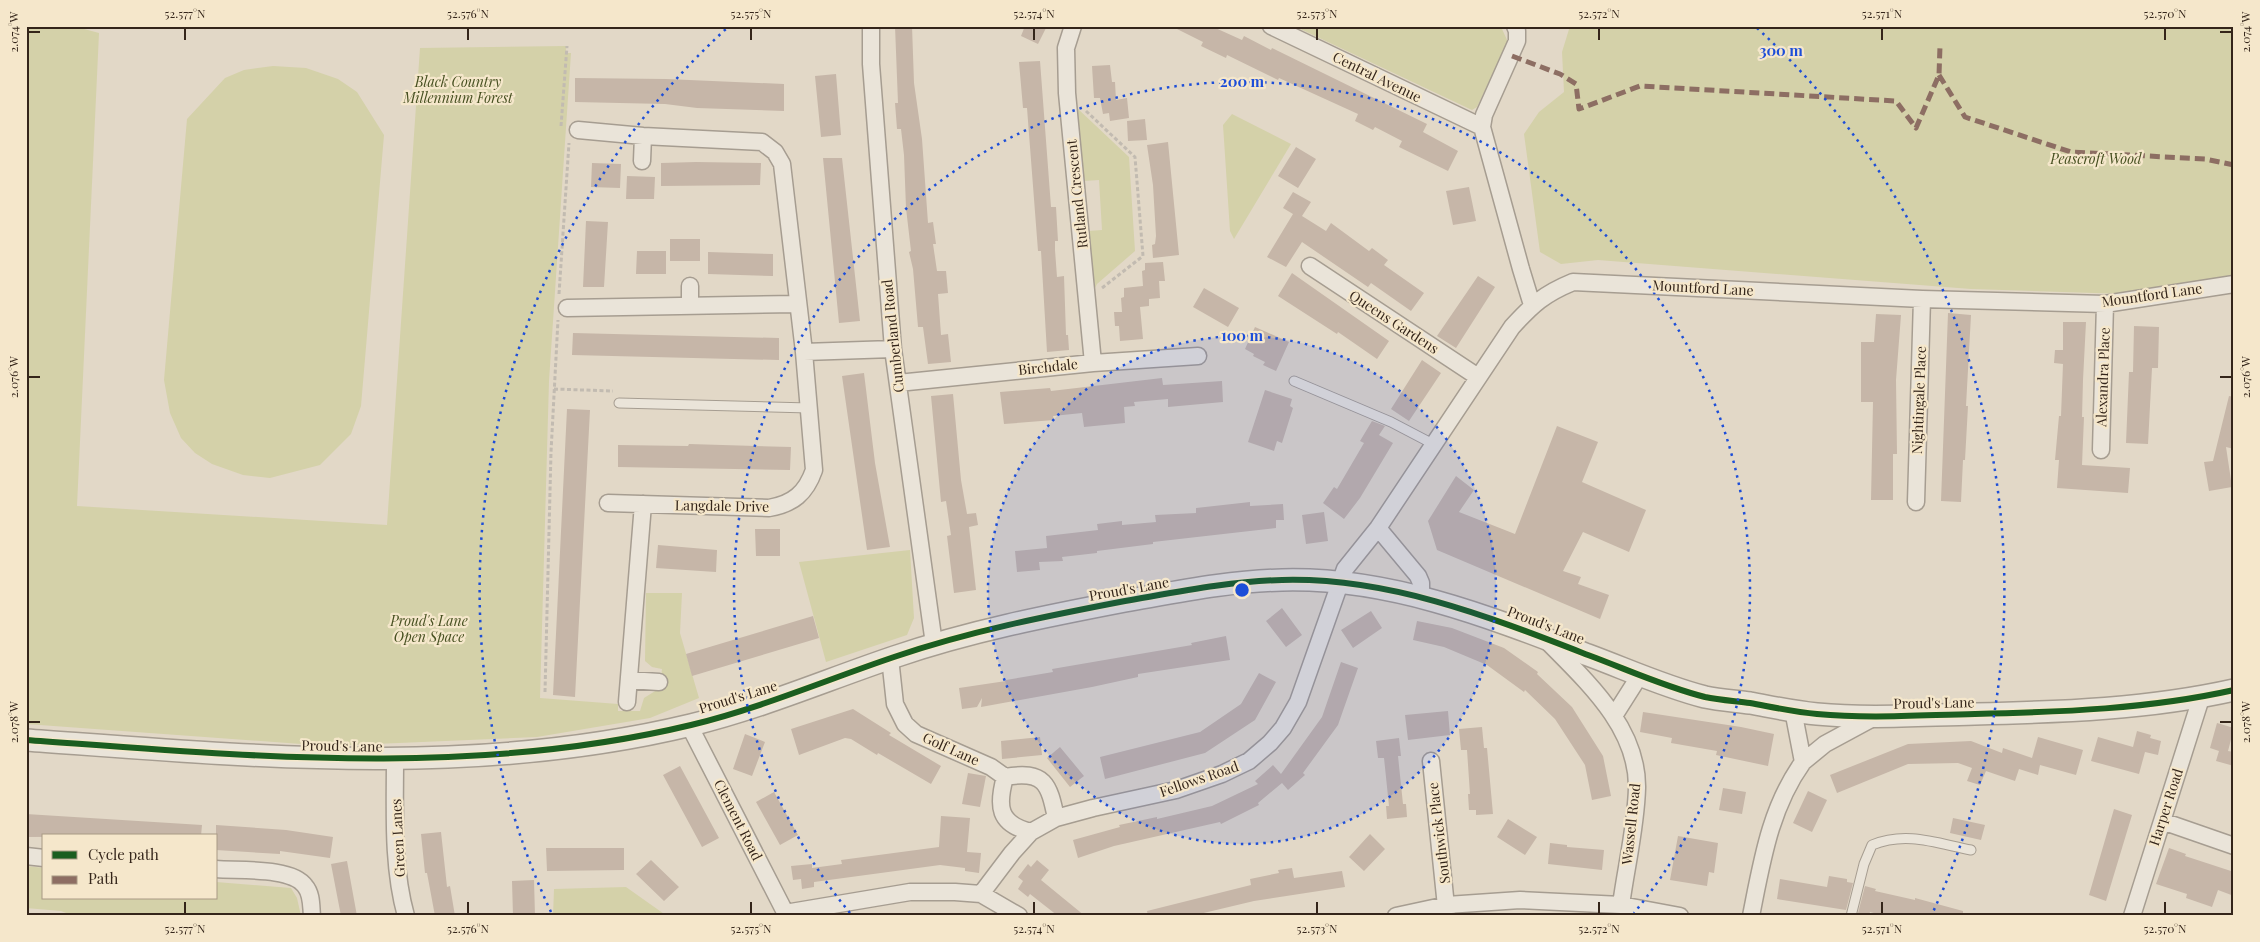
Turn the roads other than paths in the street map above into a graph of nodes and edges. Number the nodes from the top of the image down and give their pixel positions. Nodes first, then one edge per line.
1 (871, 26) edge
2 (1073, 26) edge
3 (1271, 26) edge
4 (1515, 26) edge
5 (1482, 127) junction
6 (574, 135) road end
7 (643, 136) junction
8 (642, 161) dead end
9 (1310, 266) dead end
10 (2234, 284) edge
11 (690, 286) dead end
12 (1922, 299) junction
13 (797, 304) junction
14 (2105, 304) junction
15 (1532, 305) junction
16 (690, 306) junction
17 (561, 308) road end
18 (893, 349) junction
19 (804, 352) junction
20 (1198, 356) dead end
21 (1093, 363) junction
22 (1478, 377) junction
23 (1294, 381) dead end
24 (898, 383) junction
25 (619, 403) road end
26 (809, 408) junction
27 (1435, 445) junction
28 (2101, 450) dead end
29 (1916, 502) dead end
30 (608, 503) dead end
31 (643, 504) junction
32 (1378, 528) junction
33 (1339, 582) junction
34 (1421, 598) junction
35 (1543, 638) junction
36 (934, 644) junction
37 (890, 658) junction
38 (1640, 675) junction
39 (629, 680) junction
40 (659, 682) dead end
41 (2234, 690) edge
42 (2201, 698) junction
43 (627, 702) dead end
44 (1793, 710) junction
45 (1614, 716) junction
46 (1876, 716) junction
47 (689, 725) junction
48 (26, 740) edge
49 (395, 760) junction
50 (1431, 761) dead end
51 (1803, 762) junction
52 (1005, 777) junction
53 (1056, 818) junction
54 (2162, 822) junction
55 (1031, 832) junction
56 (2234, 846) edge
57 (1971, 850) dead end
58 (26, 856) edge
59 (42, 858) edge
60 (218, 869) edge
61 (981, 894) junction
62 (1621, 905) junction
63 (1447, 911) edge
64 (786, 914) edge
65 (312, 916) edge
66 (406, 916) edge
67 (1019, 916) edge
68 (1396, 916) edge
69 (1680, 916) edge
70 (1751, 916) edge
71 (1851, 916) edge
72 (2132, 916) edge

1 - 18 street, Cumberland Road
2 - 21 street, Rutland Crescent
3 - 5 street, Central Avenue
4 - 5 street
5 - 15 street
6 - 7 street, Langdale Drive
7 - 8 street
7 - 13 street, Langdale Drive
9 - 22 street, Queens Gardens
10 - 14 street, Mountford Lane
11 - 16 street
12 - 14 street, Mountford Lane
12 - 15 street, Mountford Lane
12 - 29 street, Nightingale Place
13 - 16 street
13 - 19 street, Langdale Drive
14 - 28 street, Alexandra Place
15 - 22 street, Mountford Lane
16 - 17 street
18 - 19 street
18 - 24 street, Cumberland Road
19 - 26 street, Langdale Drive
20 - 21 street, Birchdale
21 - 24 street, Birchdale
22 - 27 street, Mountford Lane
23 - 27 lane
24 - 36 street, Cumberland Road
25 - 26 lane
26 - 31 street, Langdale Drive
27 - 32 street, Mountford Lane
30 - 31 street, Langdale Drive
31 - 39 street
32 - 33 street, Fellows Road
32 - 34 street
33 - 34 street, Proud's Lane
33 - 36 street, Proud's Lane
33 - 53 street, Fellows Road
34 - 35 street, Proud's Lane
35 - 38 street, Proud's Lane
35 - 45 street, Wassell Road
36 - 37 street, Proud's Lane
37 - 47 street, Proud's Lane
37 - 52 street, Golf Lane
38 - 44 street, Proud's Lane
38 - 45 street
39 - 40 street
39 - 43 street
41 - 42 street, Proud's Lane
42 - 46 street, Proud's Lane
42 - 54 street, Harper Road
44 - 46 street, Proud's Lane
44 - 51 street
45 - 62 street, Wassell Road
46 - 51 street
47 - 49 street, Proud's Lane
47 - 64 street, Clement Road
48 - 49 street, Proud's Lane
49 - 66 street, Green Lanes
50 - 63 street, Southwick Place
51 - 70 street
52 - 53 street
52 - 55 street
53 - 55 street, Fellows Road
54 - 56 street
54 - 72 street, Harper Road
55 - 61 street, Fellows Road
57 - 71 lane
58 - 59 street
60 - 65 street
61 - 64 street
61 - 67 street
62 - 63 street
62 - 69 street
63 - 68 street

